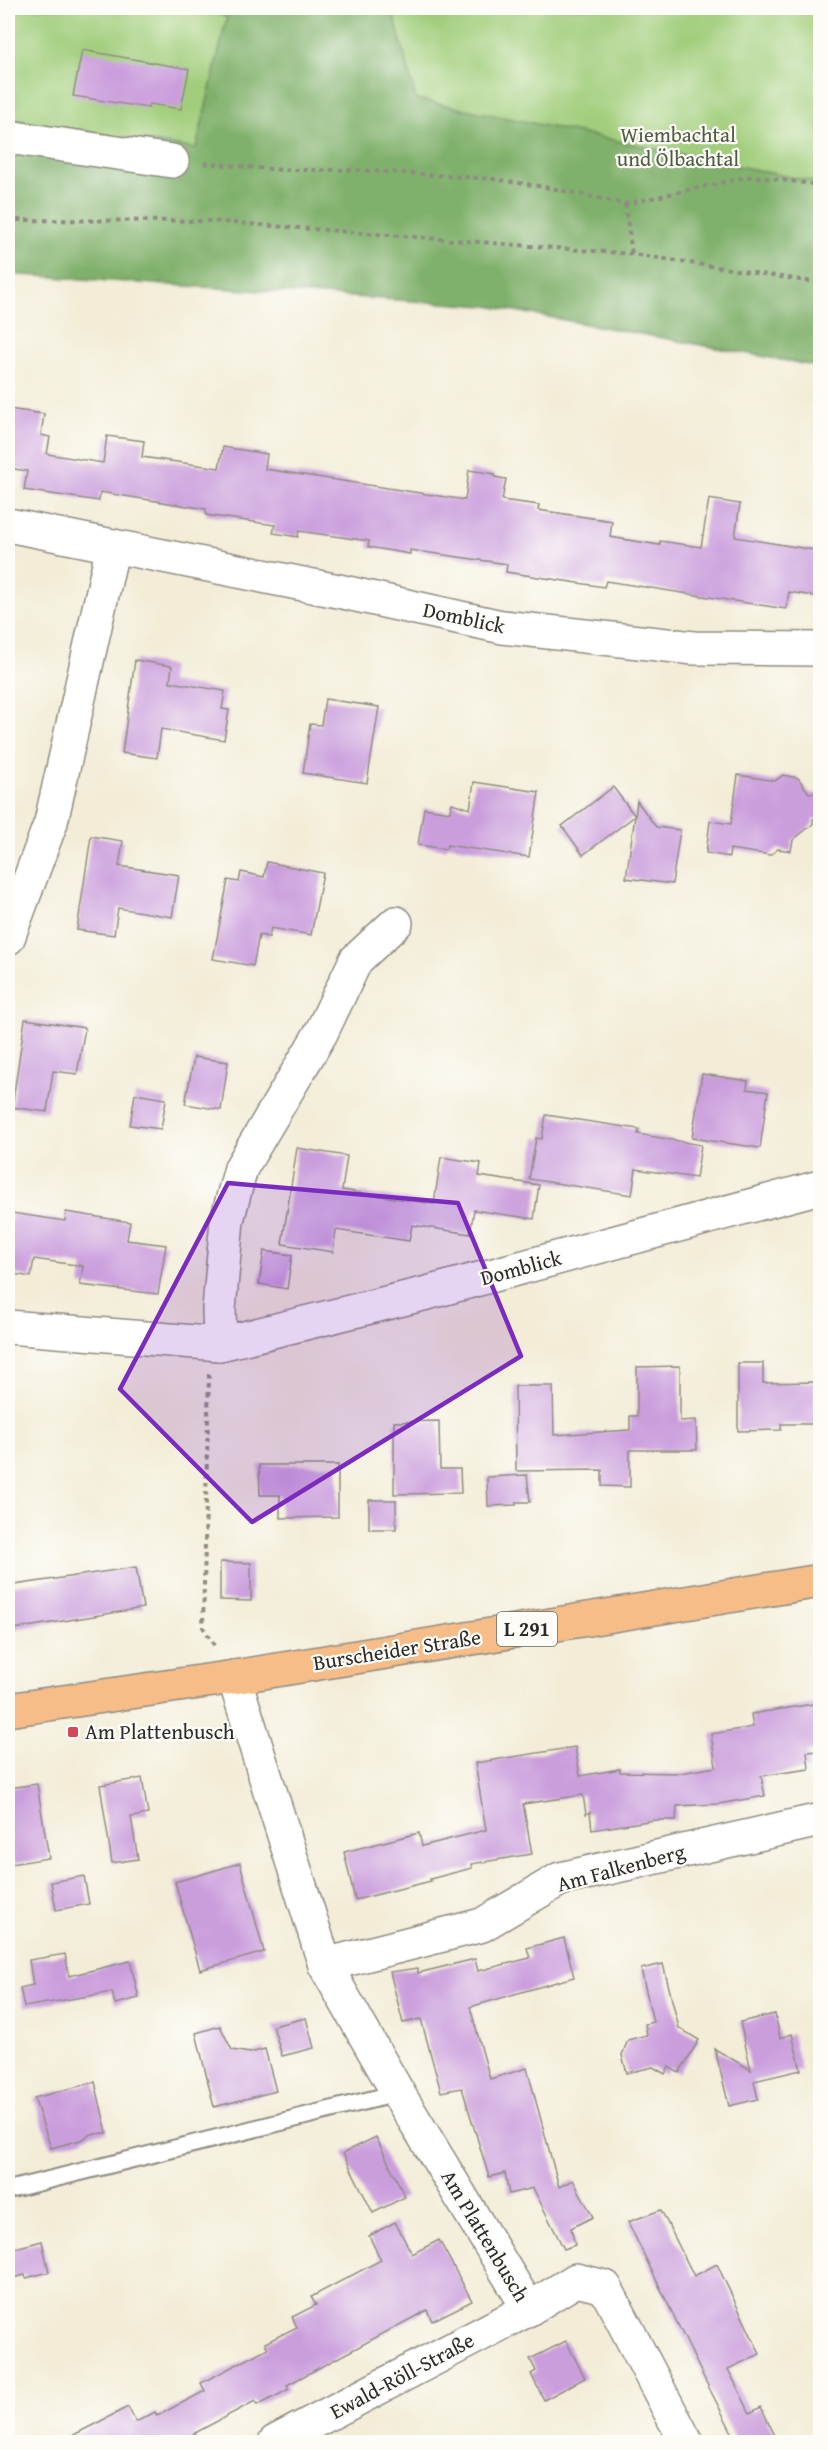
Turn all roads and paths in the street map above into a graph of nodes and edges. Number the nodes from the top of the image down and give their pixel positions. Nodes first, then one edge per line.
1 (8, 137) edge
2 (172, 161) joint
3 (820, 185) edge
4 (626, 204) junction
5 (8, 220) edge
6 (632, 254) junction
7 (820, 283) edge
8 (8, 525) edge
9 (113, 546) junction
10 (820, 649) edge
11 (396, 923) dead end
12 (8, 938) edge
13 (820, 1187) edge
14 (8, 1327) edge
15 (220, 1344) junction
16 (820, 1581) edge
17 (234, 1677) junction
18 (8, 1710) edge
19 (820, 1820) edge
20 (325, 1965) junction
21 (398, 2093) junction
22 (8, 2190) edge
23 (529, 2309) junction
24 (275, 2442) edge
25 (686, 2442) edge

1 - 2 street
2 - 4 path
3 - 4 path
4 - 6 path
5 - 6 path
6 - 7 path
8 - 9 street, Domblick
9 - 10 street, Domblick
9 - 12 street
11 - 15 street
13 - 15 street, Domblick
14 - 15 street, Domblick
15 - 17 path
16 - 17 main road, Burscheider Straße / L 291
17 - 18 main road, Burscheider Straße / L 291
17 - 20 street, Am Plattenbusch
19 - 20 street, Am Falkenberg
20 - 21 street, Am Plattenbusch
21 - 22 lane
21 - 23 street, Am Plattenbusch
23 - 24 street, Ewald-Röll-Straße
23 - 25 street, Am Plattenbusch

